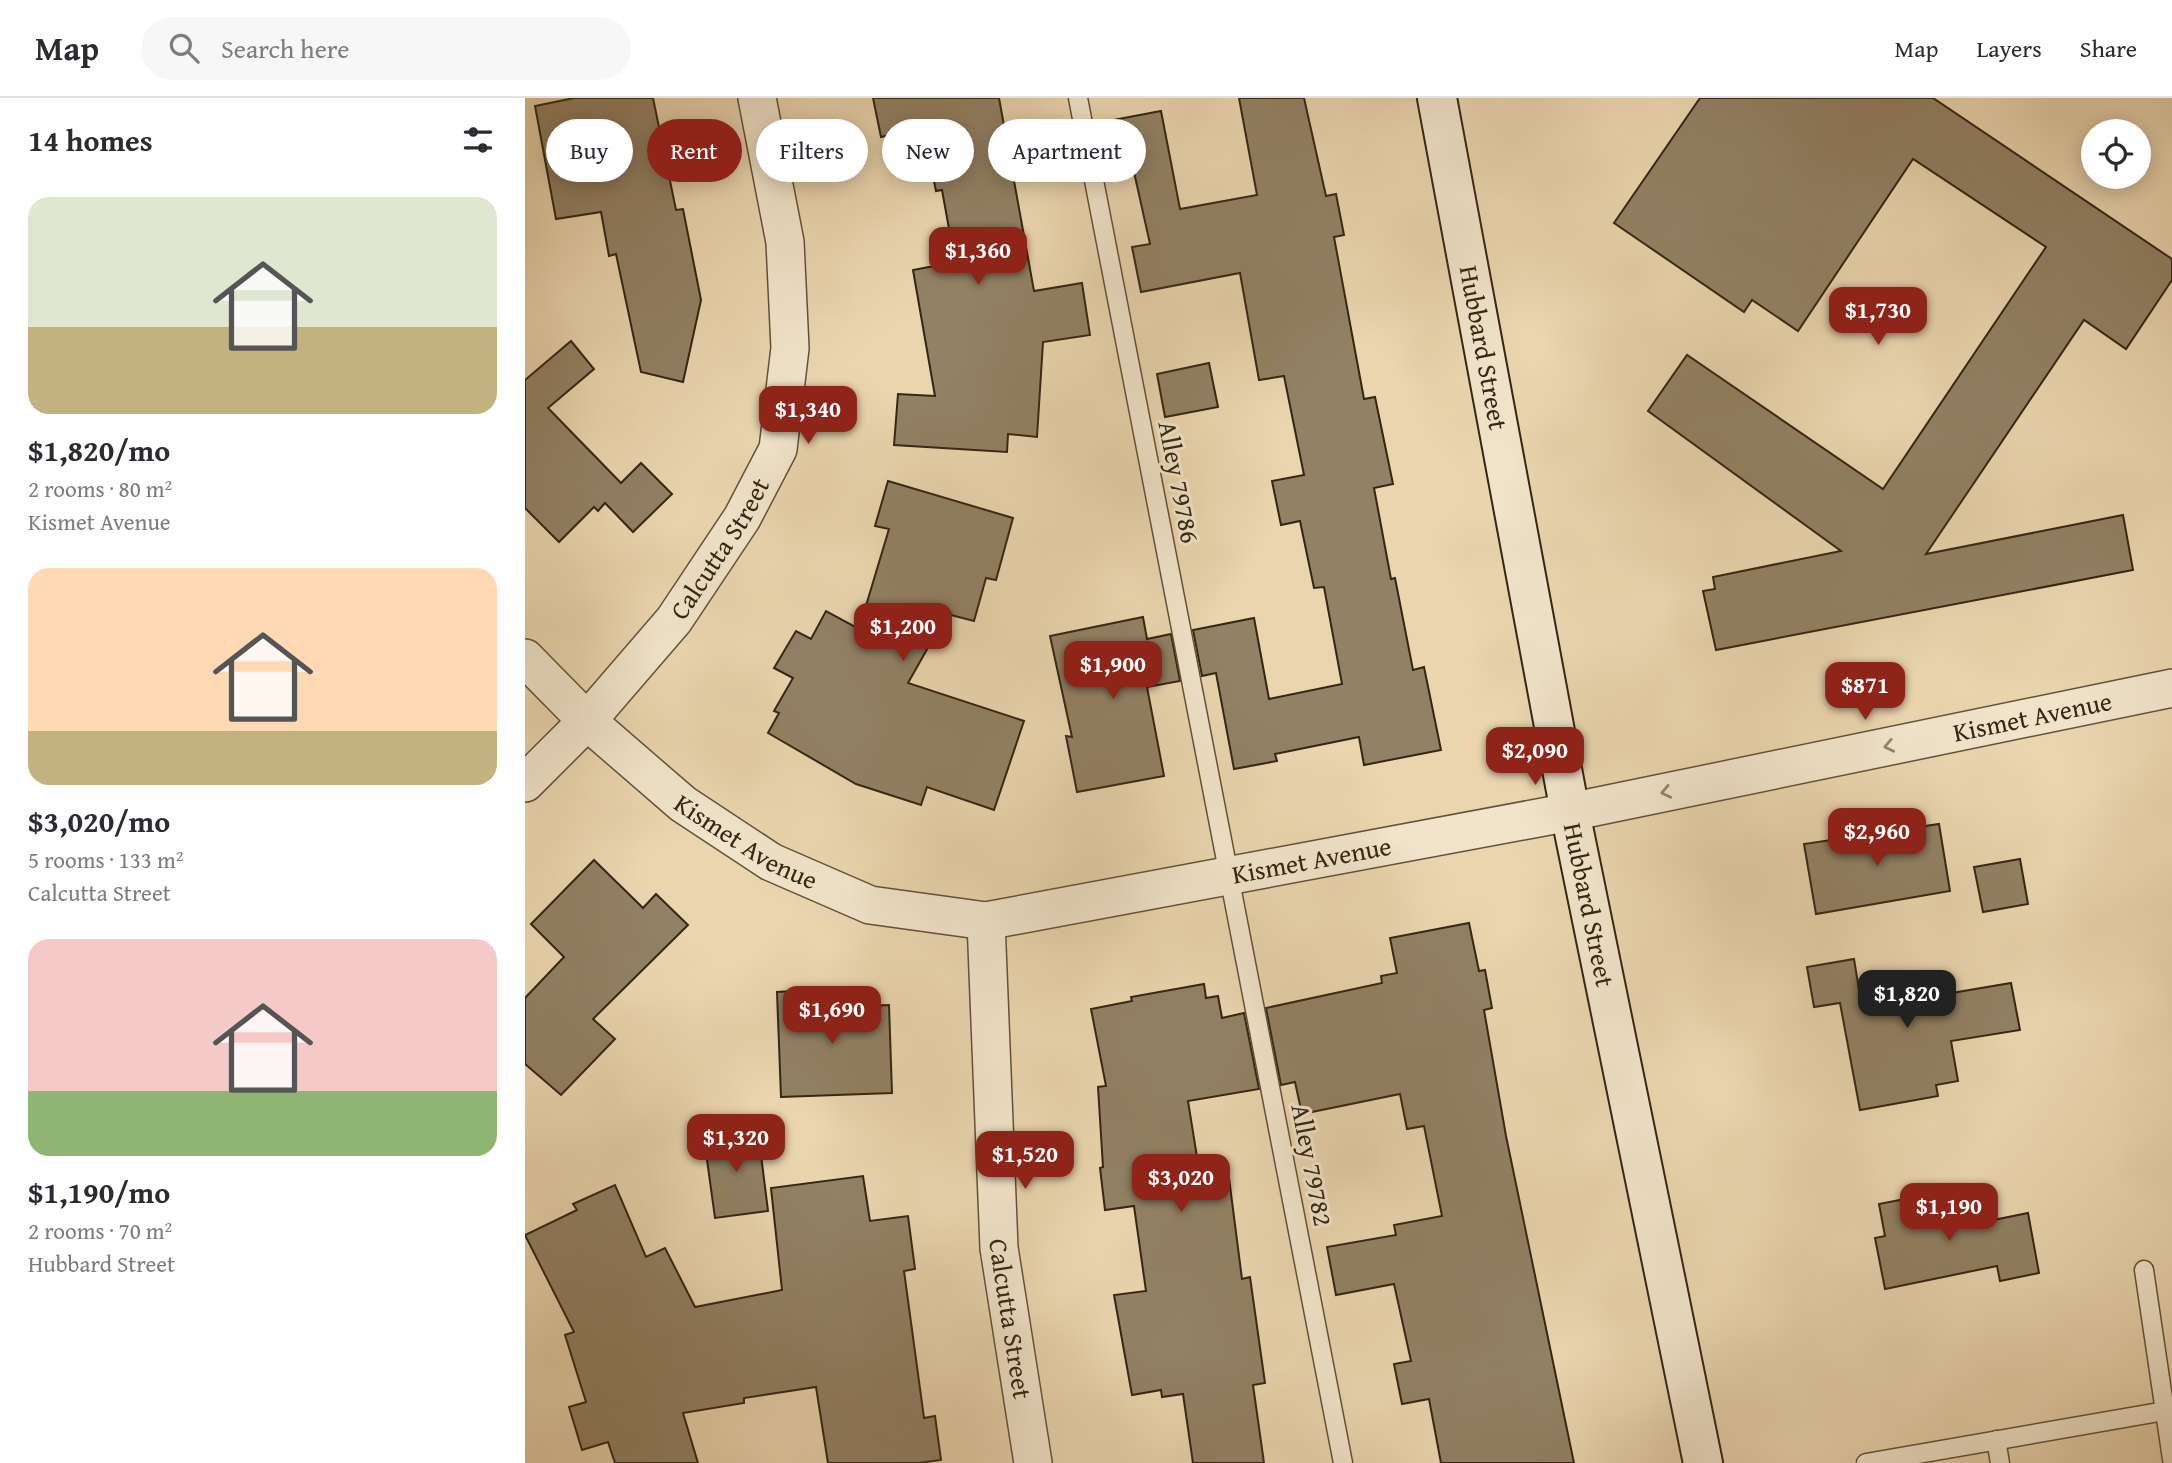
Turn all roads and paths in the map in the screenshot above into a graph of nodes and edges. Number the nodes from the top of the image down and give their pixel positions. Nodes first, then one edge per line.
1 (757, 98) edge
2 (1078, 98) edge
3 (1437, 98) edge
4 (525, 658) edge
5 (2172, 688) edge
6 (587, 721) junction
7 (525, 783) edge
8 (1570, 812) junction
9 (1229, 876) junction
10 (986, 921) junction
11 (2144, 1270) dead end
12 (2165, 1411) junction
13 (1996, 1440) junction
14 (2172, 1459) edge
15 (1033, 1463) edge
16 (1343, 1463) edge
17 (1703, 1463) edge
18 (1866, 1463) edge
19 (2000, 1463) edge

1 - 6 street, Calcutta Street
2 - 9 lane, Alley 79786
3 - 8 main road, Hubbard Street
4 - 6 street, Kismet Avenue
5 -> 8 street, Kismet Avenue
6 - 7 street, Calcutta Street
6 - 10 street, Kismet Avenue
8 - 9 street, Kismet Avenue
8 - 17 main road, Hubbard Street
9 - 10 street, Kismet Avenue
9 - 16 lane, Alley 79782
10 - 15 street, Calcutta Street
11 - 12 lane
12 - 13 lane
12 - 14 lane
13 - 18 lane
13 - 19 lane

